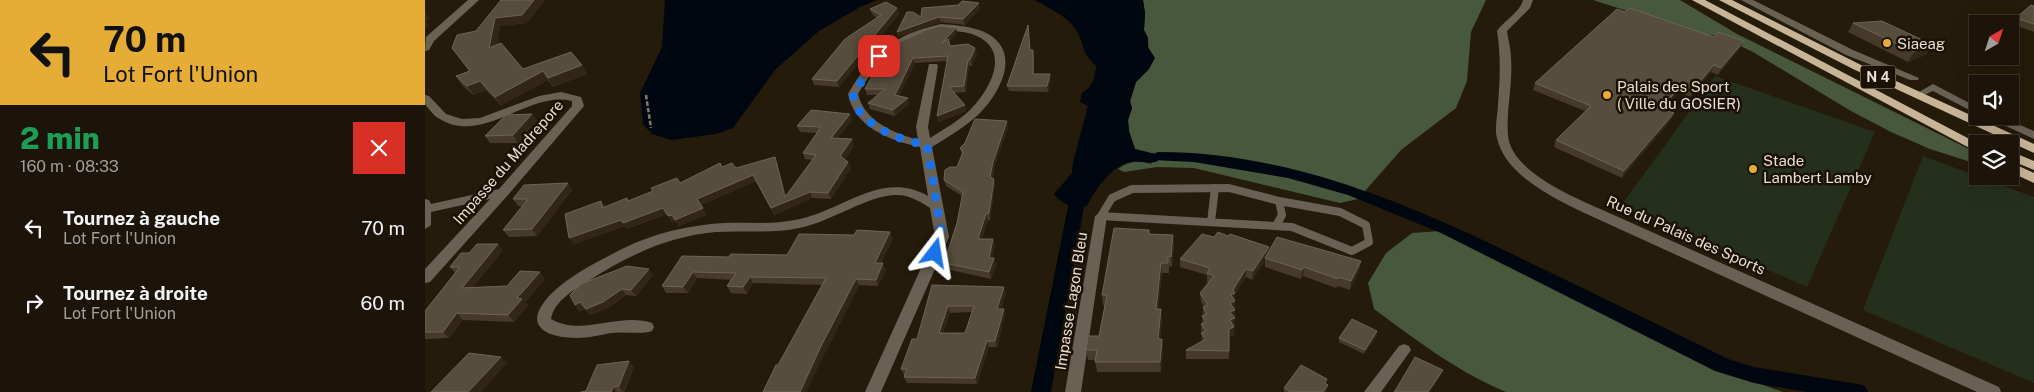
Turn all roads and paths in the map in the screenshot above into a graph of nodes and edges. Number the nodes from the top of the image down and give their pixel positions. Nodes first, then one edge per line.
1 (474, 0) edge
2 (1528, 0) edge
3 (1697, 0) edge
4 (1725, 0) edge
5 (1746, 0) edge
6 (425, 48) edge
7 (1818, 64) junction
8 (933, 66) dead end
9 (1914, 78) dead end
10 (1924, 92) junction
11 (645, 95) dead end
12 (425, 98) edge
13 (1969, 107) edge
14 (1969, 112) edge
15 (1998, 125) edge
16 (2010, 125) edge
17 (651, 128) dead end
18 (2034, 135) edge
19 (1969, 136) edge
20 (2034, 141) edge
21 (1969, 144) edge
22 (927, 145) junction
23 (2034, 149) edge
24 (2019, 159) edge
25 (2034, 166) edge
26 (2019, 171) edge
27 (2034, 179) edge
28 (1215, 188) junction
29 (504, 192) junction
30 (1279, 201) junction
31 (426, 206) edge
32 (937, 206) junction
33 (1101, 216) junction
34 (1211, 222) junction
35 (425, 225) edge
36 (1276, 226) junction
37 (425, 278) edge
38 (647, 327) dead end
39 (1404, 350) dead end
40 (873, 392) edge
41 (1073, 392) edge
42 (1372, 392) edge
43 (1993, 392) edge

1 - 6 street
2 - 43 street, Rue du Palais des Sports
3 - 7 highway, N 4
4 - 10 highway
4 - 23 highway, N 4
5 - 9 street
7 - 19 highway, N 4
7 - 21 highway
8 - 22 street
10 - 13 street
10 - 14 highway
11 - 17 path
12 - 29 street, Impasse du Madrepore
15 - 20 highway
16 - 18 street
22 - 22 street
22 - 32 street
24 - 25 highway
26 - 27 highway
28 - 30 lane
28 - 33 lane
28 - 34 lane
29 - 31 street
29 - 37 street, Impasse du Madrepore
30 - 36 lane
30 - 36 lane
31 - 35 street
32 - 38 street
32 - 40 street
33 - 34 lane
33 - 41 street, Impasse Lagon Bleu
34 - 36 lane
39 - 42 street

